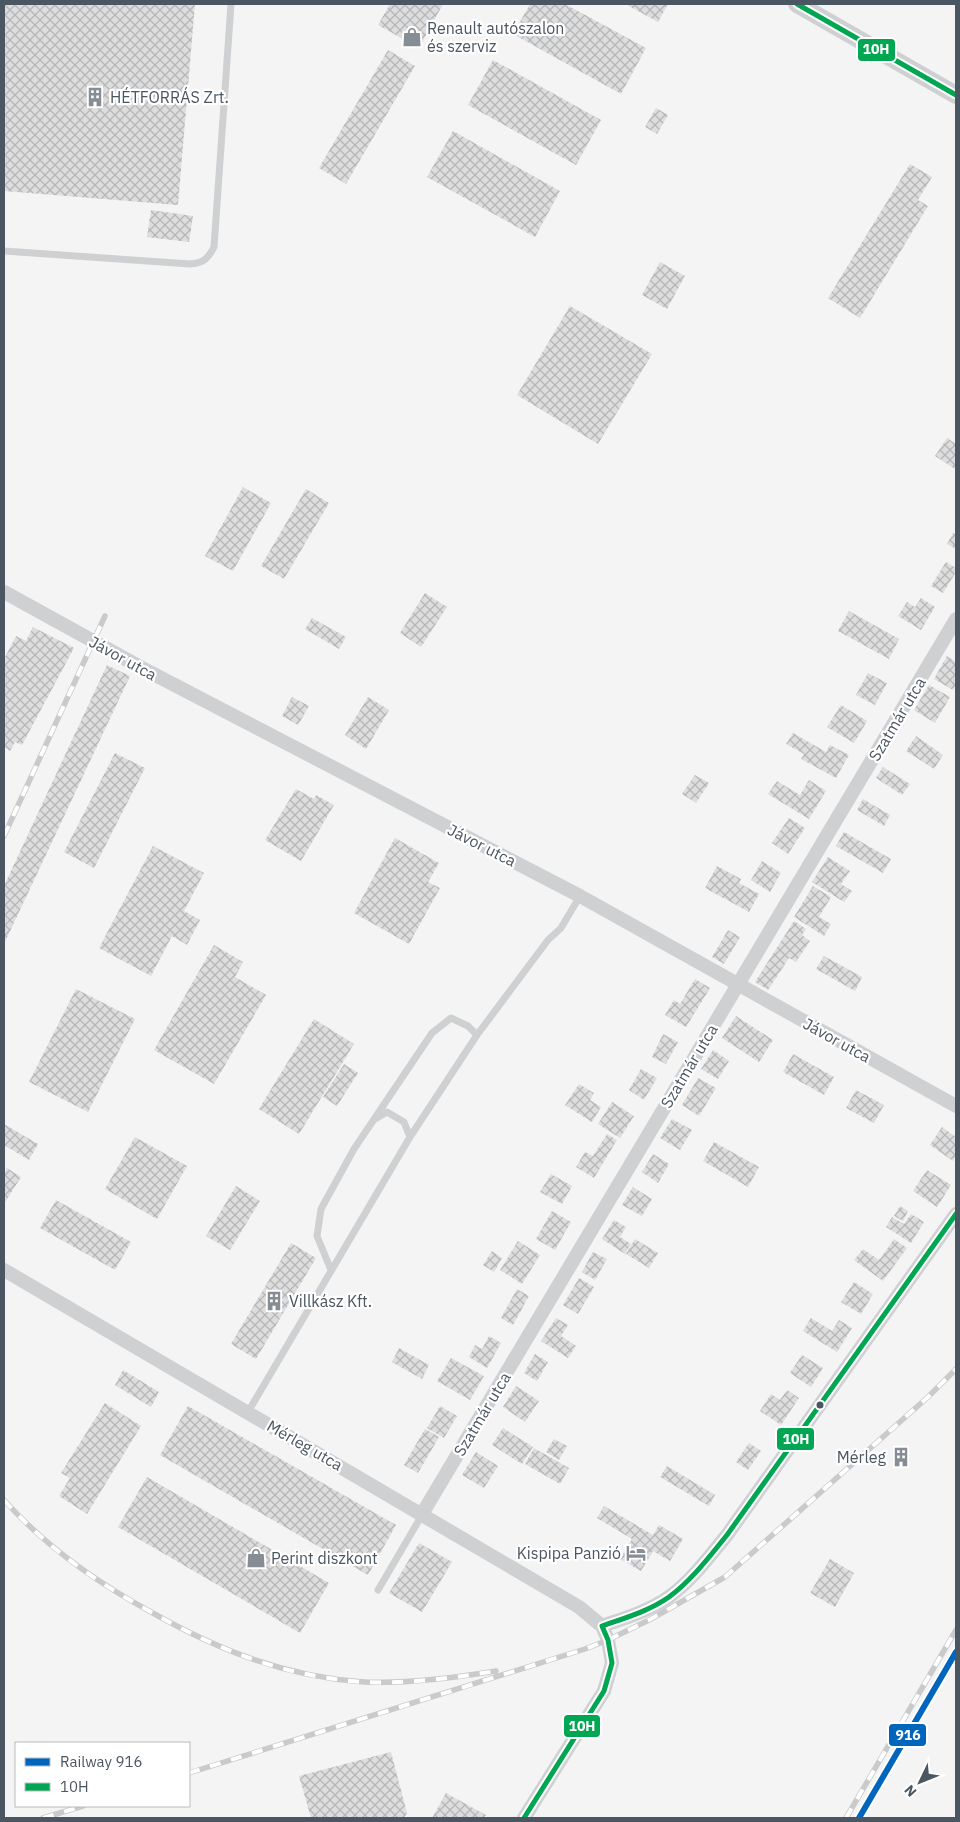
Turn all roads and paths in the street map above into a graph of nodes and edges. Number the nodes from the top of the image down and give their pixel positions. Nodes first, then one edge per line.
1 (230, 4) edge
2 (797, 4) edge
3 (956, 95) edge
4 (4, 251) edge
5 (4, 592) edge
6 (956, 619) edge
7 (580, 896) junction
8 (737, 985) junction
9 (477, 1035) junction
10 (956, 1106) edge
11 (373, 1120) junction
12 (410, 1137) junction
13 (956, 1214) edge
14 (4, 1270) edge
15 (330, 1270) junction
16 (248, 1412) junction
17 (422, 1514) junction
18 (378, 1590) dead end
19 (602, 1626) junction
20 (524, 1818) edge

1 - 4 lane
2 - 3 street
5 - 7 street, Jávor utca
6 - 8 street, Szatmár utca
7 - 8 street, Jávor utca
7 - 9 lane
8 - 10 street, Jávor utca
8 - 17 street, Szatmár utca
9 - 11 lane
9 - 12 lane
11 - 12 lane
11 - 15 lane
12 - 15 lane
13 - 19 street
14 - 16 street, Mérleg utca
15 - 16 lane
16 - 17 street, Mérleg utca
17 - 18 lane
17 - 19 street, Mérleg utca
19 - 20 street

